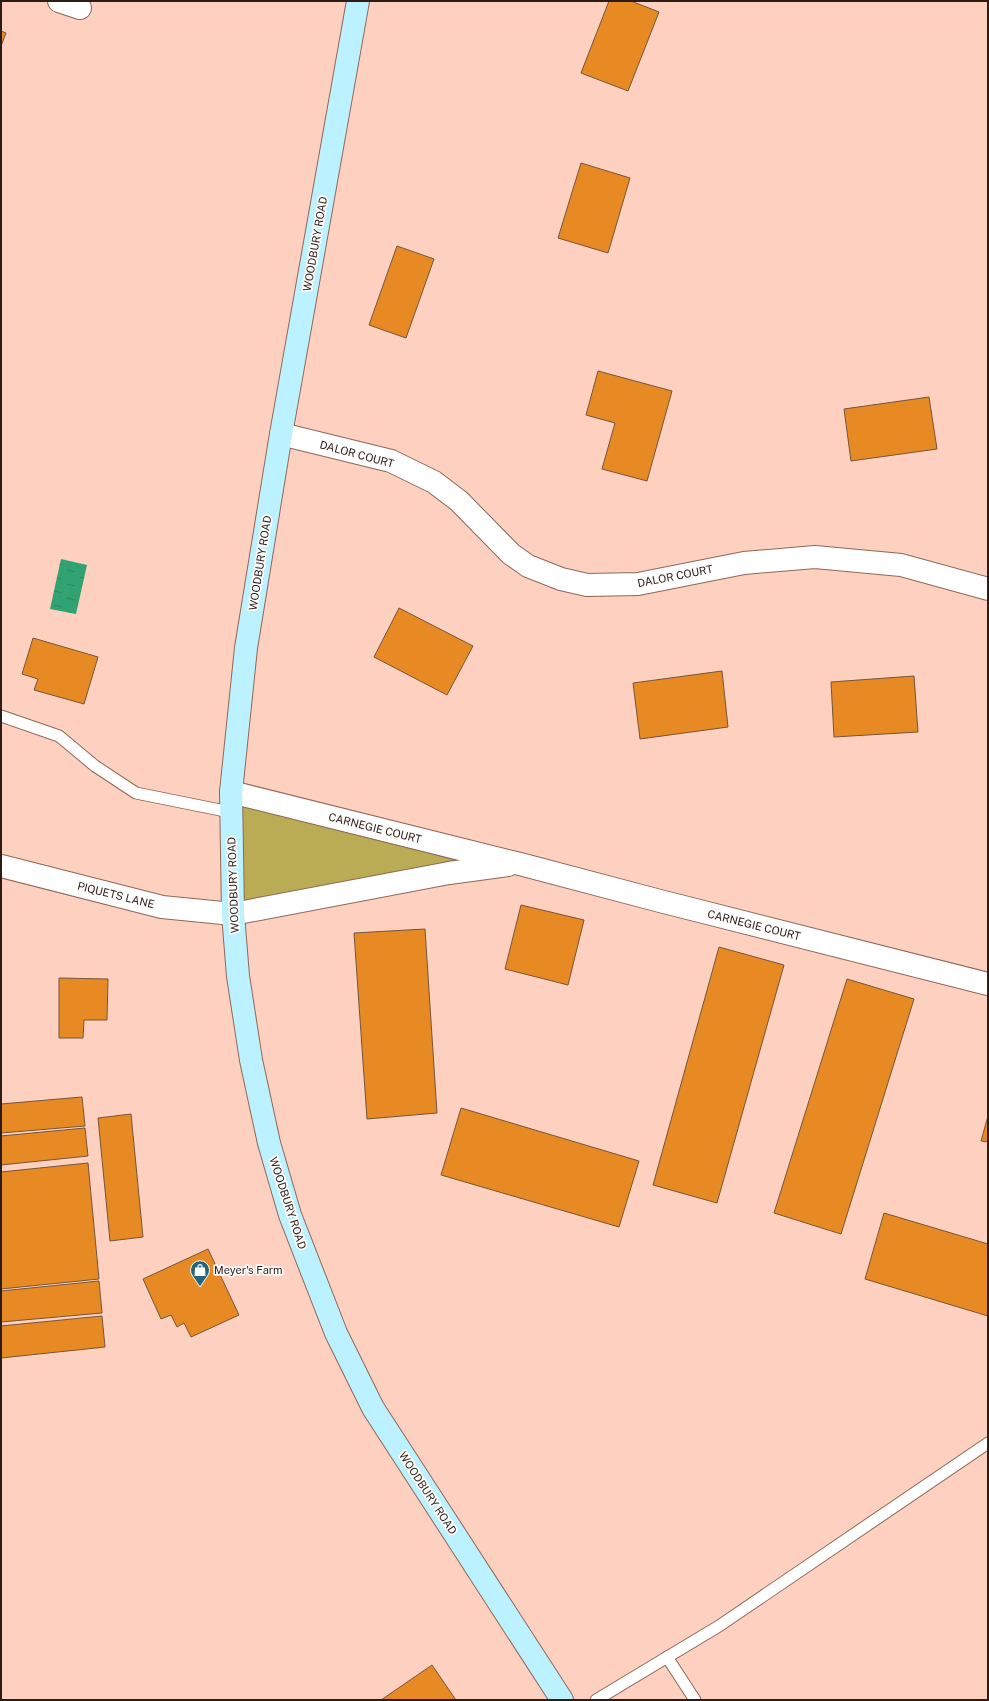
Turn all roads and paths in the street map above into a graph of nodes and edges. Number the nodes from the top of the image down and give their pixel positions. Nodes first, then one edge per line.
1 (59, 1) edge
2 (358, 1) edge
3 (80, 8) dead end
4 (281, 434) junction
5 (988, 589) edge
6 (1, 716) edge
7 (230, 802) junction
8 (520, 864) junction
9 (1, 866) edge
10 (233, 914) junction
11 (988, 984) edge
12 (988, 1444) edge
13 (667, 1657) junction
14 (562, 1700) edge
15 (596, 1700) edge
16 (695, 1700) edge

1 - 3 street
2 - 4 main road, WOODBURY ROAD
4 - 5 street, DALOR COURT
4 - 7 main road, WOODBURY ROAD
6 - 7 lane
7 - 8 street, CARNEGIE COURT
7 - 10 main road, WOODBURY ROAD
8 - 10 street, CARNEGIE COURT
8 - 11 street, CARNEGIE COURT
9 - 10 street, PIQUETS LANE
10 - 14 main road, WOODBURY ROAD
12 - 13 lane
13 - 15 lane
13 - 16 lane

